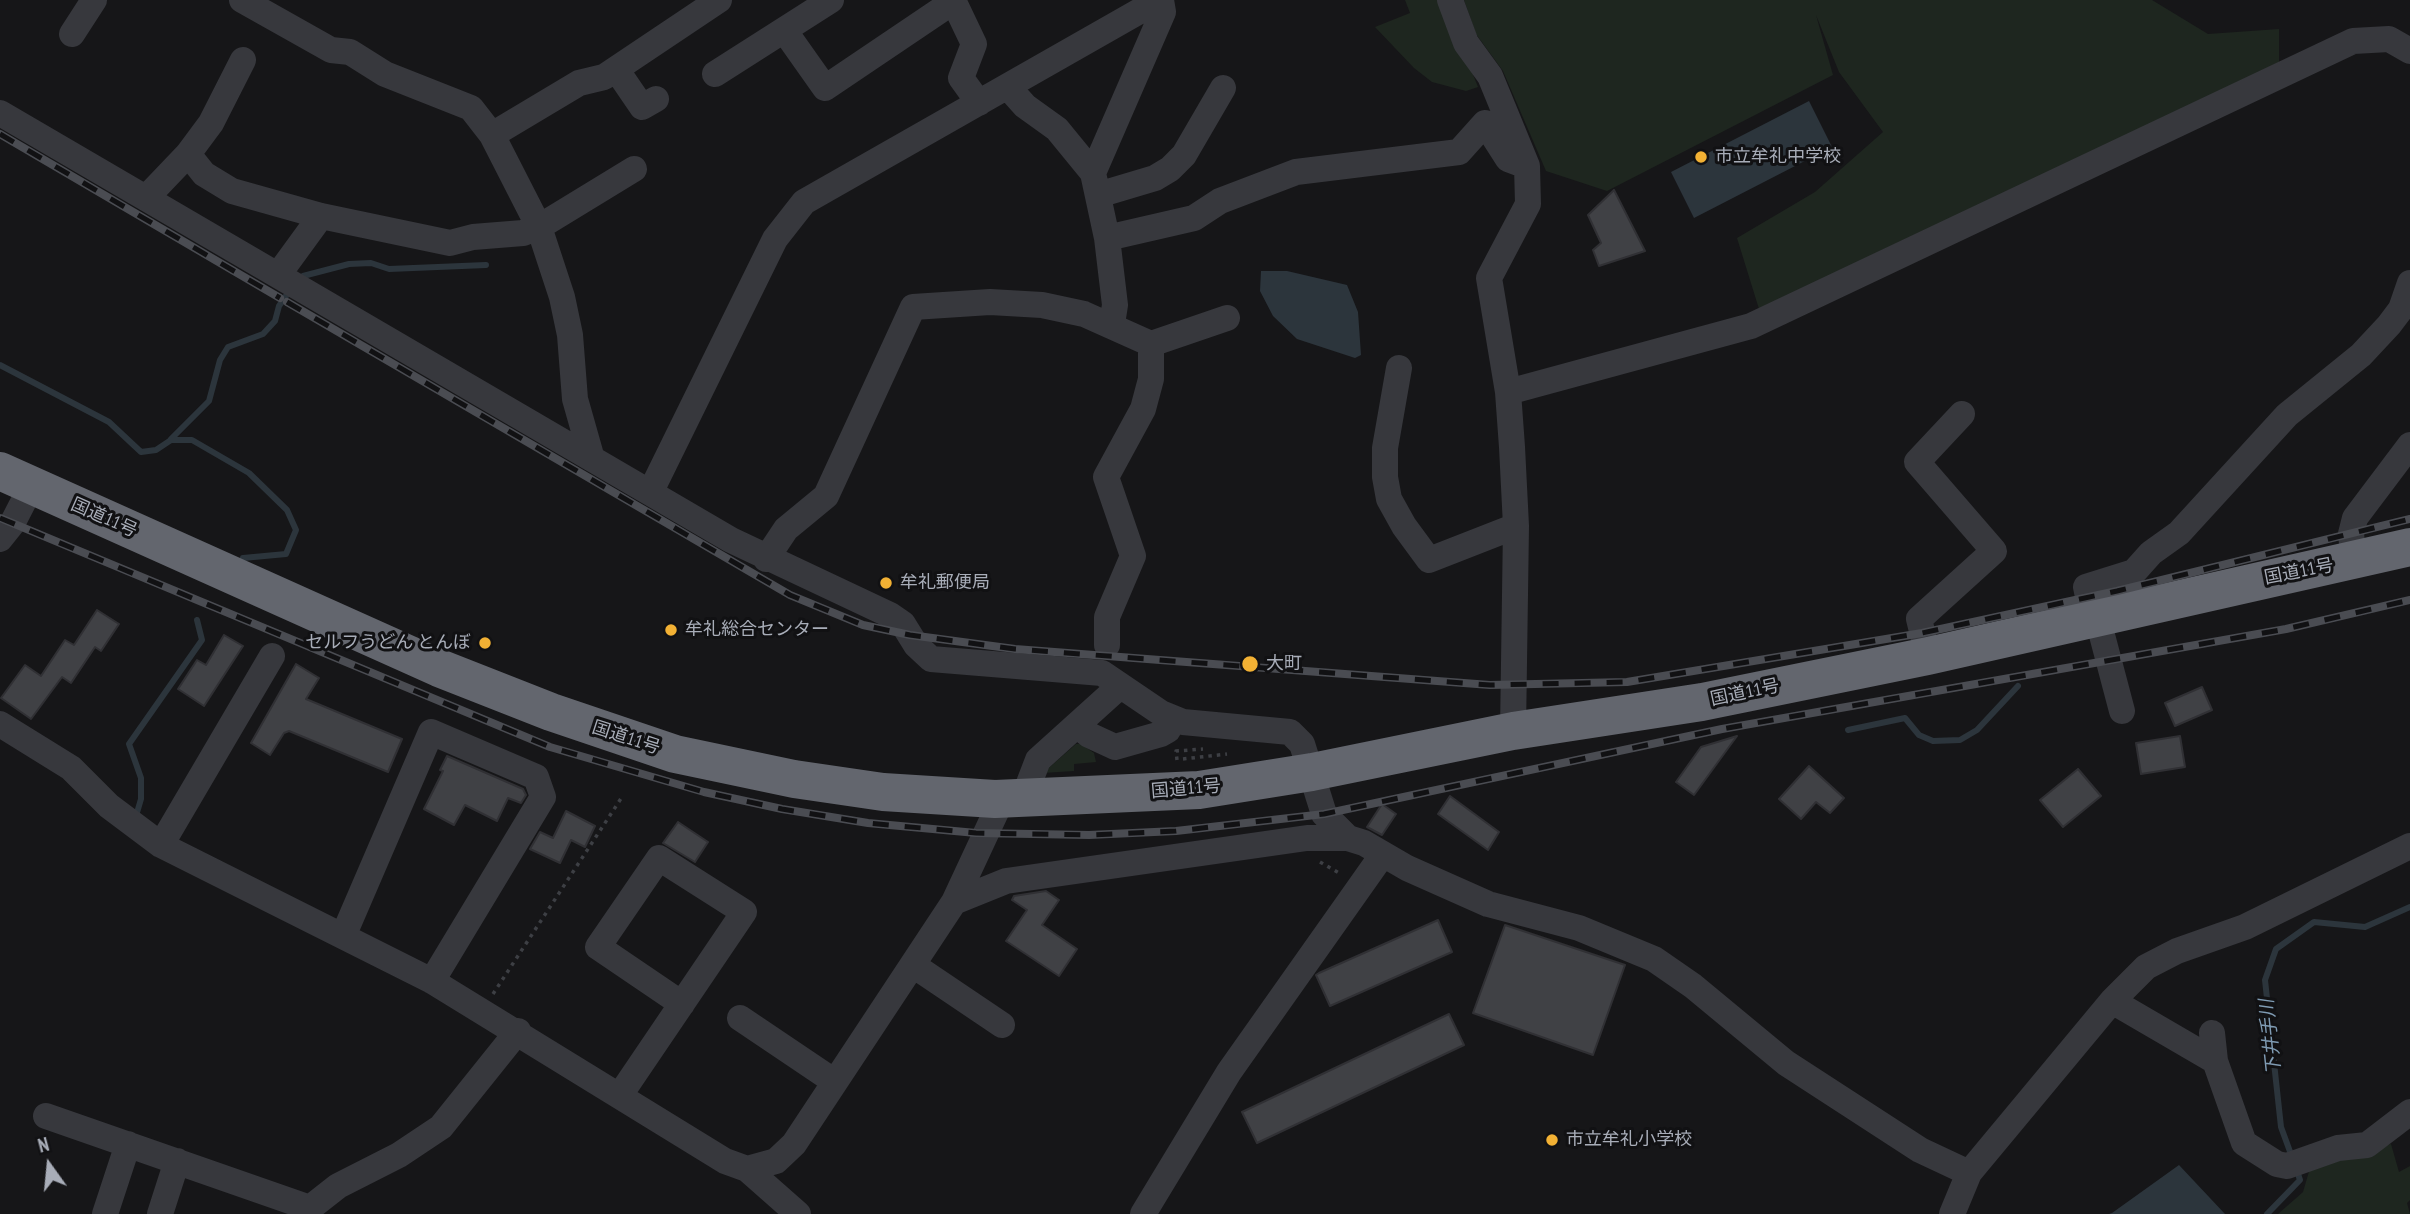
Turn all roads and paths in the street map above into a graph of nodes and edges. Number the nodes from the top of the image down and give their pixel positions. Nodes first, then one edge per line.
1 (94, 0) edge
2 (242, 0) edge
3 (719, 0) edge
4 (831, 0) edge
5 (1160, 0) edge
6 (1450, 0) edge
7 (954, 1) edge
8 (784, 30) junction
9 (72, 34) dead end
10 (2410, 51) edge
11 (243, 60) dead end
12 (616, 69) junction
13 (715, 74) dead end
14 (1008, 86) junction
15 (1223, 88) dead end
16 (656, 99) dead end
17 (979, 103) junction
18 (0, 113) edge
19 (492, 135) junction
20 (188, 154) junction
21 (1527, 166) junction
22 (634, 169) dead end
23 (1095, 184) junction
24 (146, 198) junction
25 (321, 216) junction
26 (539, 227) junction
27 (1107, 238) junction
28 (278, 275) junction
29 (2410, 283) edge
30 (2405, 310) edge
31 (1227, 318) dead end
32 (1112, 324) junction
33 (1151, 344) junction
34 (1399, 368) dead end
35 (1508, 393) junction
36 (1962, 414) dead end
37 (2410, 445) edge
38 (592, 459) junction
39 (16, 478) edge
40 (651, 491) junction
41 (1516, 526) junction
42 (0, 539) edge
43 (2410, 547) edge
44 (766, 559) junction
45 (2354, 561) junction
46 (2096, 620) junction
47 (1107, 645) dead end
48 (272, 656) dead end
49 (1928, 656) junction
50 (1120, 685) junction
51 (2122, 711) dead end
52 (1173, 718) junction
53 (0, 724) edge
54 (1077, 725) junction
55 (1513, 732) junction
56 (1205, 748) dead end
57 (1231, 753) dead end
58 (1177, 760) junction
59 (1166, 762) dead end
60 (1312, 772) junction
61 (622, 797) dead end
62 (1012, 799) junction
63 (1348, 838) junction
64 (161, 845) junction
65 (2410, 846) edge
66 (1384, 854) junction
67 (1313, 859) dead end
68 (1343, 875) dead end
69 (954, 902) junction
70 (344, 934) junction
71 (913, 965) junction
72 (432, 981) junction
73 (2112, 1001) junction
74 (682, 1004) junction
75 (482, 1010) junction
76 (740, 1018) dead end
77 (1002, 1025) dead end
78 (517, 1031) junction
79 (2212, 1033) dead end
80 (2215, 1061) junction
81 (835, 1082) junction
82 (620, 1095) junction
83 (2410, 1112) edge
84 (46, 1116) dead end
85 (128, 1144) junction
86 (177, 1161) junction
87 (747, 1169) junction
88 (1969, 1173) junction
89 (257, 1202) edge
90 (309, 1211) edge
91 (105, 1214) edge
92 (160, 1214) edge
93 (798, 1214) edge
94 (1143, 1214) edge
95 (1952, 1214) edge

1 - 9 street
2 - 19 street
3 - 12 street
4 - 8 street
5 - 14 street
5 - 23 street
6 - 21 street
7 - 8 street
7 - 17 street
8 - 13 street
10 - 35 street
11 - 20 street
12 - 16 street
12 - 19 street
14 - 17 street
14 - 23 street
15 - 23 street
17 - 40 street
18 - 24 street
19 - 26 street
20 - 24 street
20 - 25 street
21 - 27 street
21 - 35 street
22 - 26 street
23 - 27 street
24 - 28 street
25 - 26 street
25 - 28 street
26 - 38 street
27 - 32 street
28 - 38 street
29 - 30 street
30 - 46 street
31 - 33 street
32 - 33 street
32 - 44 street
33 - 47 street
34 - 41 street
35 - 41 street
36 - 49 street
37 - 45 street
38 - 40 street
39 - 42 street
39 - 62 highway, 国道11号
40 - 44 street
41 - 55 street
43 - 45 highway, 国道11号
44 - 50 street
45 - 46 highway, 国道11号
46 - 49 highway, 国道11号
46 - 51 street
48 - 64 street
49 - 55 highway, 国道11号
50 - 52 street
50 - 54 street
52 - 54 street
52 - 60 street
53 - 64 street
54 - 62 street
55 - 60 highway, 国道11号
56 - 58 path
57 - 58 path
58 - 59 path
60 - 62 highway, 国道11号
60 - 63 street
61 - 75 path
62 - 69 street
63 - 66 street
63 - 69 street
64 - 70 street
65 - 73 street
66 - 88 street
66 - 94 street
67 - 68 path
69 - 71 street
70 - 72 street
70 - 72 street
71 - 77 street
71 - 81 street
72 - 75 street
73 - 80 street
73 - 88 street
74 - 74 street
74 - 82 street
75 - 78 street
76 - 81 street
78 - 82 street
78 - 90 street
79 - 80 street
80 - 83 street
81 - 87 street
82 - 87 street
84 - 85 street
85 - 86 street
85 - 91 street
86 - 89 street
86 - 92 street
87 - 93 street
88 - 95 street
89 - 90 street

